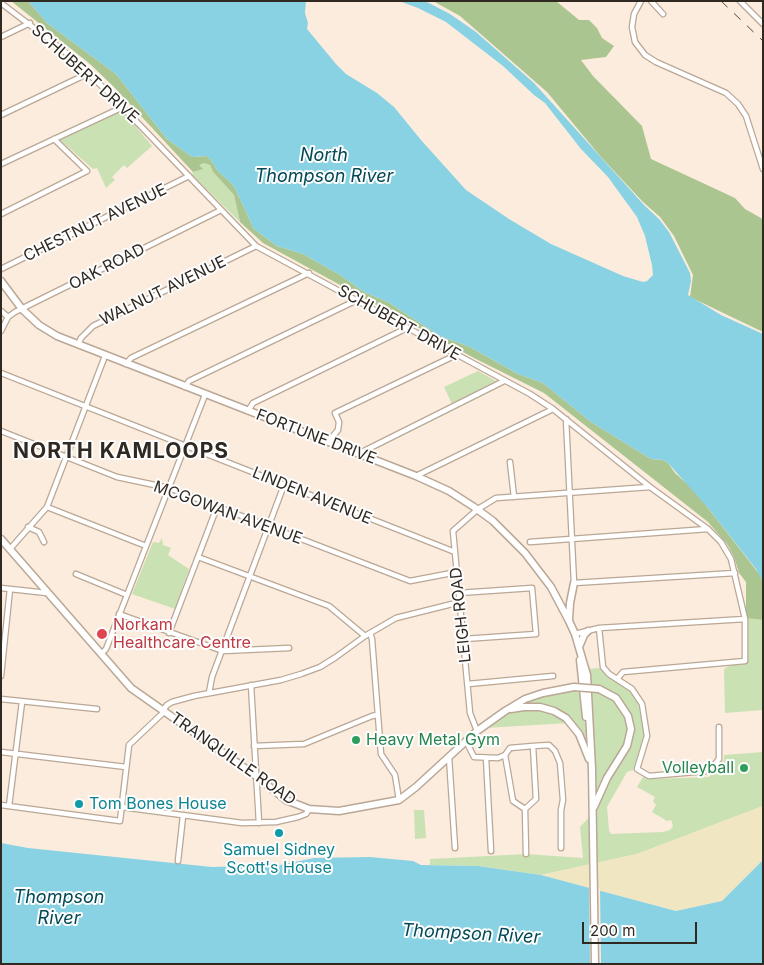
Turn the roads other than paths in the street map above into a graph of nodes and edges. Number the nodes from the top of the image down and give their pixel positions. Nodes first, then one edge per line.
1 (641, 1) edge
2 (651, 1) edge
3 (740, 1) edge
4 (1, 3) edge
5 (663, 14) dead end
6 (30, 24) junction
7 (763, 24) edge
8 (1, 37) edge
9 (89, 74) junction
10 (123, 106) junction
11 (1, 115) edge
12 (54, 139) junction
13 (1, 164) edge
14 (763, 169) edge
15 (189, 176) junction
16 (220, 210) junction
17 (1, 214) edge
18 (256, 246) junction
19 (1, 269) edge
20 (309, 273) junction
21 (1, 281) edge
22 (357, 300) junction
23 (22, 309) junction
24 (1, 311) edge
25 (8, 317) junction
26 (407, 328) junction
27 (1, 331) edge
28 (78, 345) junction
29 (456, 354) junction
30 (105, 356) junction
31 (126, 364) junction
32 (1, 373) edge
33 (504, 380) junction
34 (185, 387) junction
35 (205, 395) junction
36 (85, 406) junction
37 (553, 409) junction
38 (248, 411) junction
39 (566, 420) junction
40 (1, 432) edge
41 (328, 442) junction
42 (185, 446) junction
43 (358, 454) junction
44 (66, 457) junction
45 (510, 462) dead end
46 (416, 476) junction
47 (284, 485) junction
48 (650, 487) junction
49 (169, 488) junction
50 (570, 493) junction
51 (514, 497) junction
52 (47, 506) junction
53 (217, 507) junction
54 (478, 509) junction
55 (28, 527) junction
56 (268, 527) junction
57 (708, 529) junction
58 (1, 539) edge
59 (572, 539) junction
60 (44, 542) dead end
61 (530, 542) dead end
62 (146, 546) junction
63 (10, 548) junction
64 (455, 552) junction
65 (198, 557) junction
66 (457, 572) junction
67 (735, 573) junction
68 (76, 574) dead end
69 (250, 577) junction
70 (574, 583) junction
71 (1, 588) edge
72 (10, 589) junction
73 (47, 593) junction
74 (459, 593) junction
75 (126, 595) junction
76 (460, 602) junction
77 (119, 614) junction
78 (745, 619) junction
79 (569, 621) junction
80 (599, 628) junction
81 (588, 631) junction
82 (169, 633) junction
83 (370, 633) junction
84 (575, 634) junction
85 (365, 636) junction
86 (464, 639) junction
87 (289, 648) dead end
88 (580, 650) junction
89 (222, 651) junction
90 (101, 654) junction
91 (1, 676) edge
92 (553, 676) dead end
93 (617, 679) junction
94 (468, 684) junction
95 (251, 686) junction
96 (209, 693) junction
97 (1, 699) edge
98 (22, 702) junction
99 (97, 709) dead end
100 (164, 710) junction
101 (505, 711) junction
102 (377, 715) junction
103 (719, 727) dead end
104 (477, 731) junction
105 (466, 741) junction
106 (254, 746) junction
107 (533, 746) junction
108 (1, 752) edge
109 (16, 753) junction
110 (505, 755) junction
111 (449, 757) junction
112 (486, 758) junction
113 (126, 767) junction
114 (592, 769) junction
115 (256, 776) junction
116 (399, 800) junction
117 (1, 805) edge
118 (9, 806) junction
119 (122, 807) junction
120 (309, 809) junction
121 (525, 809) junction
122 (593, 811) junction
123 (183, 816) junction
124 (259, 823) junction
125 (455, 848) dead end
126 (561, 848) dead end
127 (491, 851) dead end
128 (526, 854) dead end
129 (178, 861) dead end
130 (595, 964) edge

1 - 14 street
2 - 5 street
3 - 7 street
4 - 6 street, SCHUBERT DRIVE
6 - 8 street
6 - 9 street, SCHUBERT DRIVE
9 - 10 street, SCHUBERT DRIVE
9 - 11 street
10 - 12 street
10 - 15 street, SCHUBERT DRIVE
12 - 13 street
12 - 17 street
15 - 16 street, SCHUBERT DRIVE
15 - 19 street, CHESTNUT AVENUE
16 - 18 street, SCHUBERT DRIVE
16 - 23 street, OAK ROAD
18 - 20 street, SCHUBERT DRIVE
18 - 28 street, WALNUT AVENUE
20 - 22 street, SCHUBERT DRIVE
20 - 31 street
21 - 23 main road, FORTUNE DRIVE
22 - 26 street, SCHUBERT DRIVE
22 - 34 street
23 - 25 street, OAK ROAD
23 - 28 main road, FORTUNE DRIVE
24 - 25 street
25 - 27 street
26 - 29 street, SCHUBERT DRIVE
26 - 38 street
28 - 30 main road, FORTUNE DRIVE
29 - 33 street, SCHUBERT DRIVE
29 - 41 street
30 - 31 main road, FORTUNE DRIVE
30 - 36 street
31 - 34 main road, FORTUNE DRIVE
32 - 36 street, LINDEN AVENUE
33 - 37 street, SCHUBERT DRIVE
33 - 43 street
34 - 35 main road, FORTUNE DRIVE
35 - 38 main road, FORTUNE DRIVE
35 - 42 street
36 - 42 street, LINDEN AVENUE
36 - 44 street
37 - 39 street, SCHUBERT DRIVE
37 - 46 street
38 - 41 main road, FORTUNE DRIVE
39 - 48 street, SCHUBERT DRIVE
39 - 50 street
40 - 44 street, MCGOWAN AVENUE
41 - 43 main road, FORTUNE DRIVE
42 - 47 street, LINDEN AVENUE
42 - 49 street
43 - 46 main road, FORTUNE DRIVE
44 - 49 street, MCGOWAN AVENUE
44 - 52 street
45 - 51 street
46 - 54 main road, FORTUNE DRIVE
47 - 56 street
47 - 64 street, LINDEN AVENUE
48 - 50 street
48 - 57 street, SCHUBERT DRIVE
49 - 53 street, MCGOWAN AVENUE
49 - 62 street
50 - 51 street
50 - 59 street
51 - 54 street
52 - 55 street
52 - 62 street
53 - 56 street, MCGOWAN AVENUE
53 - 65 street
54 - 64 street, LEIGH ROAD
54 - 79 main road, FORTUNE DRIVE
55 - 60 street
55 - 63 street
56 - 66 street, MCGOWAN AVENUE
56 - 69 street
57 - 59 street
57 - 67 street, SCHUBERT DRIVE
58 - 63 main road, TRANQUILLE ROAD
59 - 61 street
59 - 70 street
62 - 75 street
63 - 73 main road, TRANQUILLE ROAD
64 - 66 street, LEIGH ROAD
65 - 69 street
65 - 82 street
66 - 74 street, LEIGH ROAD
67 - 70 street
67 - 78 street, SCHUBERT DRIVE
68 - 75 street
69 - 85 street
69 - 89 street
70 - 79 main road
71 - 72 street
72 - 73 street
72 - 91 street
73 - 90 main road, TRANQUILLE ROAD
74 - 76 street, LEIGH ROAD
74 - 86 street
75 - 77 street
76 - 83 street
76 - 86 street, LEIGH ROAD
77 - 82 street
77 - 90 street
78 - 80 street
78 - 93 street, SCHUBERT DRIVE
79 - 84 main road, FORTUNE DRIVE
80 - 81 street
80 - 93 street
81 - 84 street
81 - 88 main road
82 - 89 street
83 - 85 street
83 - 102 street
84 - 88 main road, FORTUNE DRIVE
85 - 95 street
86 - 94 street, LEIGH ROAD
87 - 89 street
88 - 114 main road, FORTUNE DRIVE
89 - 96 street
90 - 100 main road, TRANQUILLE ROAD
92 - 94 street
93 - 103 street
94 - 104 street, LEIGH ROAD
95 - 96 street
95 - 106 street
96 - 100 street
97 - 98 street
98 - 99 street
98 - 109 street
100 - 113 street
100 - 115 main road, TRANQUILLE ROAD
101 - 104 main road, TRANQUILLE ROAD
101 - 114 main road
101 - 122 main road, TRANQUILLE ROAD, bridge
102 - 106 street
102 - 116 street
104 - 105 main road, TRANQUILLE ROAD
105 - 111 main road, TRANQUILLE ROAD
105 - 112 street
106 - 115 street
107 - 110 street
107 - 121 street
107 - 126 street
108 - 109 street
109 - 113 street
109 - 118 street
110 - 112 street
110 - 121 street
111 - 116 main road, TRANQUILLE ROAD
111 - 125 street
112 - 127 street
113 - 119 street
114 - 122 main road, FORTUNE DRIVE
115 - 120 main road, TRANQUILLE ROAD
115 - 124 street
116 - 120 main road, TRANQUILLE ROAD
117 - 118 street
118 - 119 street
119 - 123 street
120 - 124 street
121 - 128 street
122 - 130 main road, FORTUNE DRIVE
123 - 124 street
123 - 129 street

